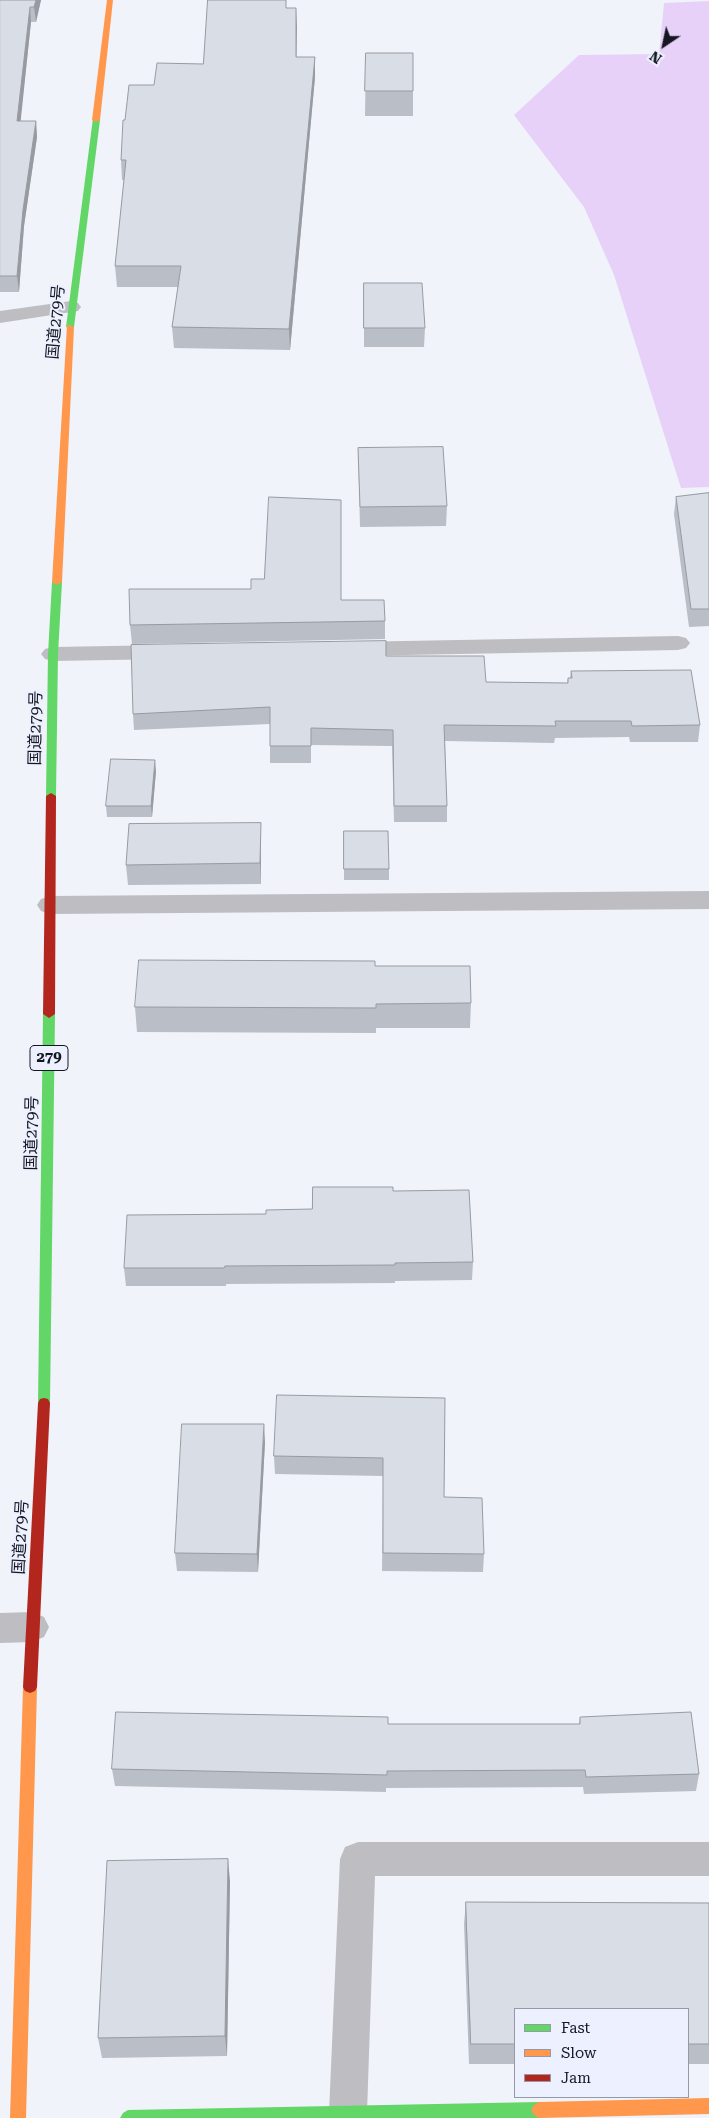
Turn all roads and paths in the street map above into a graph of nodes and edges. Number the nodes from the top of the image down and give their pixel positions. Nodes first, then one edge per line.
1 (110, 0) edge
2 (71, 306) junction
3 (0, 317) edge
4 (678, 643) dead end
5 (331, 649) edge
6 (192, 651) edge
7 (53, 654) junction
8 (709, 900) edge
9 (50, 905) junction
10 (32, 1627) junction
11 (0, 1628) edge
12 (709, 1859) edge
13 (709, 2106) edge
14 (348, 2113) junction
15 (18, 2118) edge
16 (128, 2118) edge

1 - 2 main road, 国道279号 / 279
2 - 3 street
2 - 7 main road, 国道279号 / 279
4 - 5 street
6 - 7 street
7 - 9 main road, 国道279号 / 279
8 - 9 street
9 - 10 main road, 国道279号 / 279
10 - 11 street
10 - 15 main road, 国道279号 / 279
12 - 14 street
13 - 14 main road
14 - 16 main road

